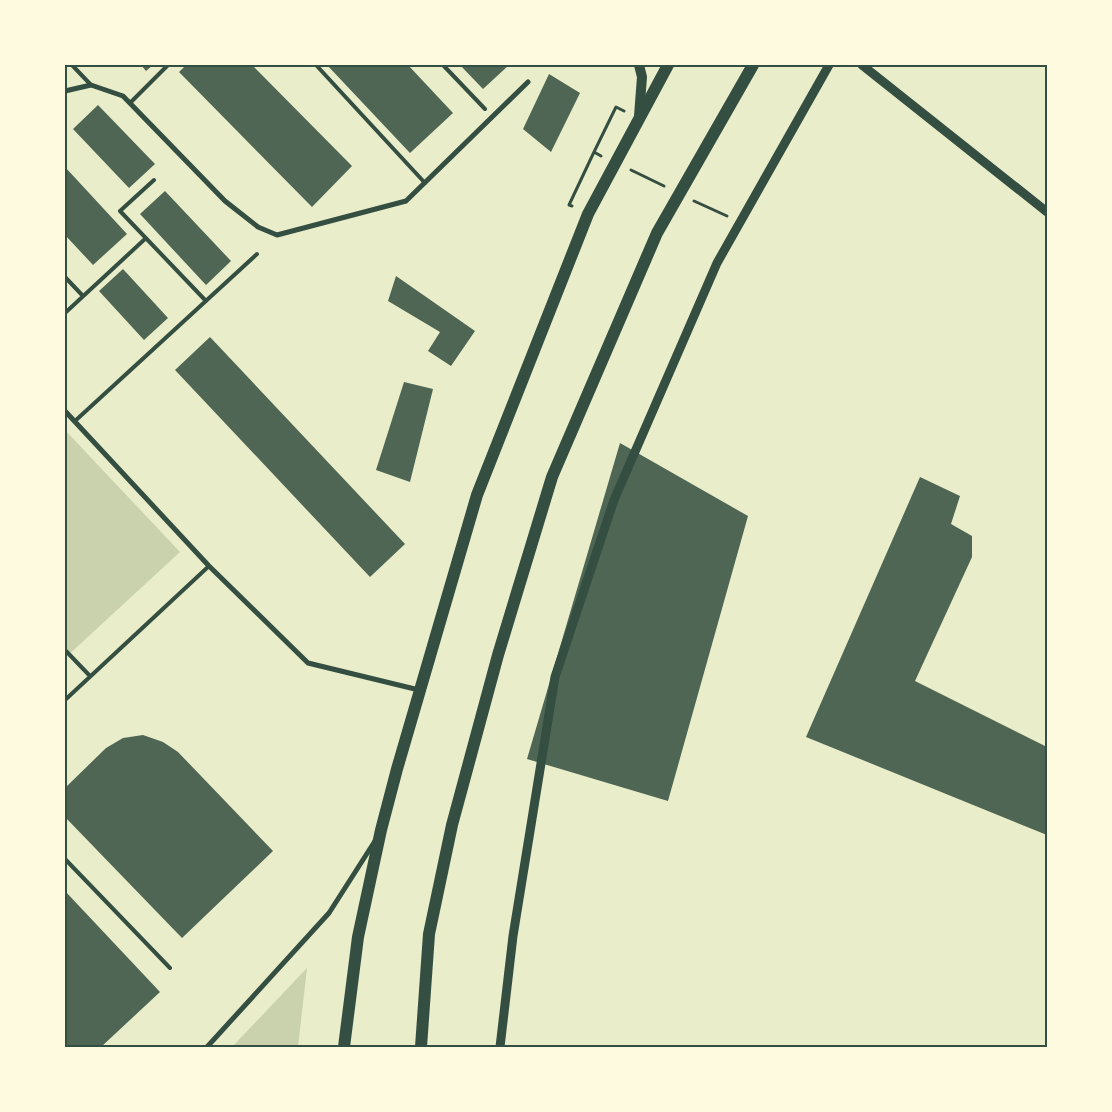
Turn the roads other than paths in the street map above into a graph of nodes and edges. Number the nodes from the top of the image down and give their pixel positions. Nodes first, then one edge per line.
1 (72, 65) edge
2 (168, 65) edge
3 (316, 65) edge
4 (443, 65) edge
5 (639, 65) edge
6 (668, 65) edge
7 (753, 65) edge
8 (829, 65) edge
9 (862, 65) edge
10 (528, 82) dead end
11 (91, 85) junction
12 (65, 91) edge
13 (130, 103) junction
14 (485, 109) dead end
15 (639, 117) junction
16 (154, 180) dead end
17 (425, 183) junction
18 (1047, 212) edge
19 (146, 238) junction
20 (257, 254) dead end
21 (65, 276) edge
22 (84, 296) junction
23 (206, 301) junction
24 (65, 314) edge
25 (65, 411) edge
26 (75, 421) junction
27 (209, 566) junction
28 (65, 650) edge
29 (90, 676) junction
30 (420, 691) junction
31 (65, 700) edge
32 (382, 830) junction
33 (65, 859) edge
34 (170, 968) dead end
35 (207, 1047) edge
36 (344, 1047) edge
37 (421, 1047) edge
38 (500, 1047) edge

1 - 11 lane
2 - 13 lane
3 - 17 lane
4 - 14 lane
5 - 15 main road
6 - 15 main road
7 - 37 main road
8 - 38 street
9 - 18 street
10 - 17 street
11 - 12 street
11 - 13 street
13 - 17 street
15 - 30 main road
16 - 19 lane
19 - 22 lane
19 - 23 lane
20 - 23 lane
21 - 22 lane
22 - 24 lane
23 - 26 lane
25 - 26 street
26 - 27 street
27 - 29 lane
27 - 30 street
28 - 29 lane
29 - 31 lane
30 - 32 main road
32 - 35 street
32 - 36 main road
33 - 34 lane

